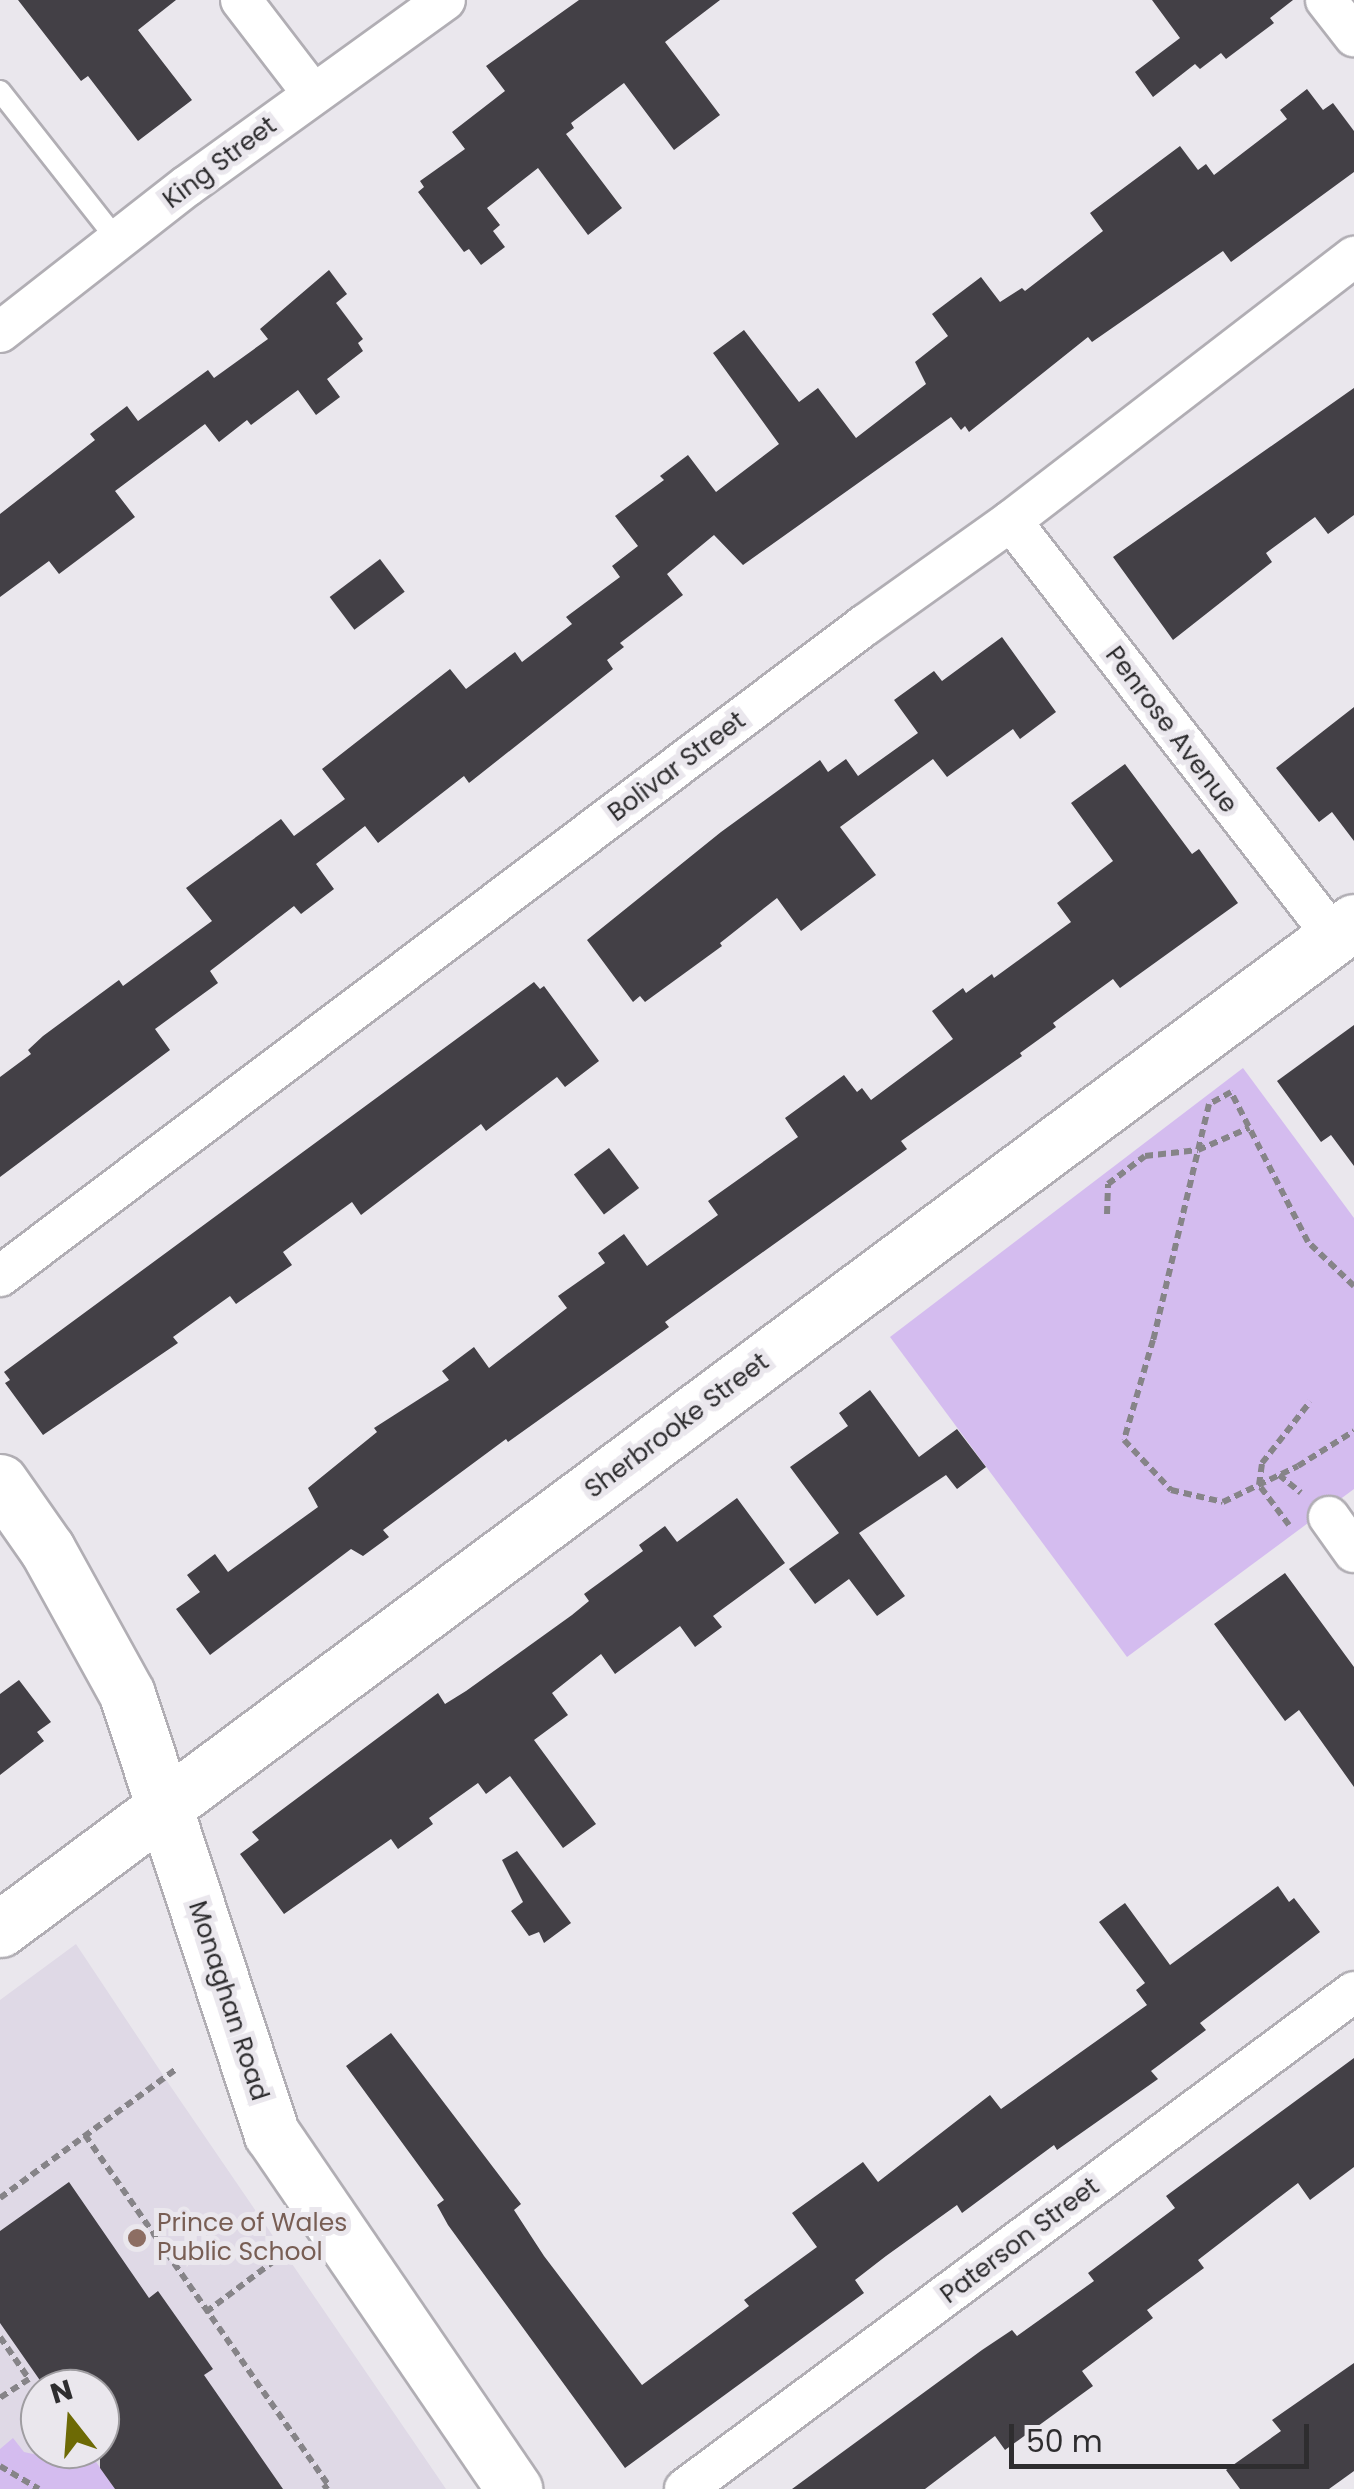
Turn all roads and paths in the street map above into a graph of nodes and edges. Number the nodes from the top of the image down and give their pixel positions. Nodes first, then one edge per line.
1 (240, 0) edge
2 (444, 0) edge
3 (0, 91) edge
4 (313, 94) junction
5 (119, 242) junction
6 (1354, 256) edge
7 (0, 332) edge
8 (1011, 520) junction
9 (1344, 930) edge
10 (1206, 1085) dead end
11 (1217, 1100) junction
12 (1249, 1128) junction
13 (1198, 1150) junction
14 (1107, 1214) dead end
15 (0, 1276) edge
16 (1354, 1286) edge
17 (1310, 1402) dead end
18 (1354, 1431) edge
19 (0, 1482) edge
20 (1259, 1484) junction
21 (1310, 1522) joint
22 (1354, 1552) edge
23 (164, 1808) junction
24 (0, 1929) edge
25 (1354, 1992) edge
26 (176, 2069) dead end
27 (85, 2135) junction
28 (0, 2198) edge
29 (296, 2246) dead end
30 (206, 2312) junction
31 (0, 2338) edge
32 (0, 2398) edge
33 (0, 2466) edge
34 (39, 2489) edge
35 (323, 2489) edge
36 (514, 2489) edge
37 (686, 2489) edge

1 - 4 street
2 - 4 street, King Street
3 - 5 lane
4 - 5 street, King Street
5 - 7 street, King Street
6 - 8 street, Bolivar Street
8 - 9 street, Penrose Avenue
8 - 15 street, Bolivar Street
9 - 23 main road, Sherbrooke Street
10 - 11 path
11 - 12 path
11 - 13 path
12 - 13 path
12 - 16 path
13 - 14 path
13 - 20 path
17 - 20 path
18 - 20 path
19 - 23 main road, Monaghan Road
20 - 21 path
21 - 22 street
23 - 24 main road, Sherbrooke Street
23 - 36 main road, Monaghan Road
25 - 37 street, Paterson Street
26 - 27 path
27 - 28 path
27 - 30 path
29 - 30 path
30 - 35 path
31 - 32 path
33 - 34 path

